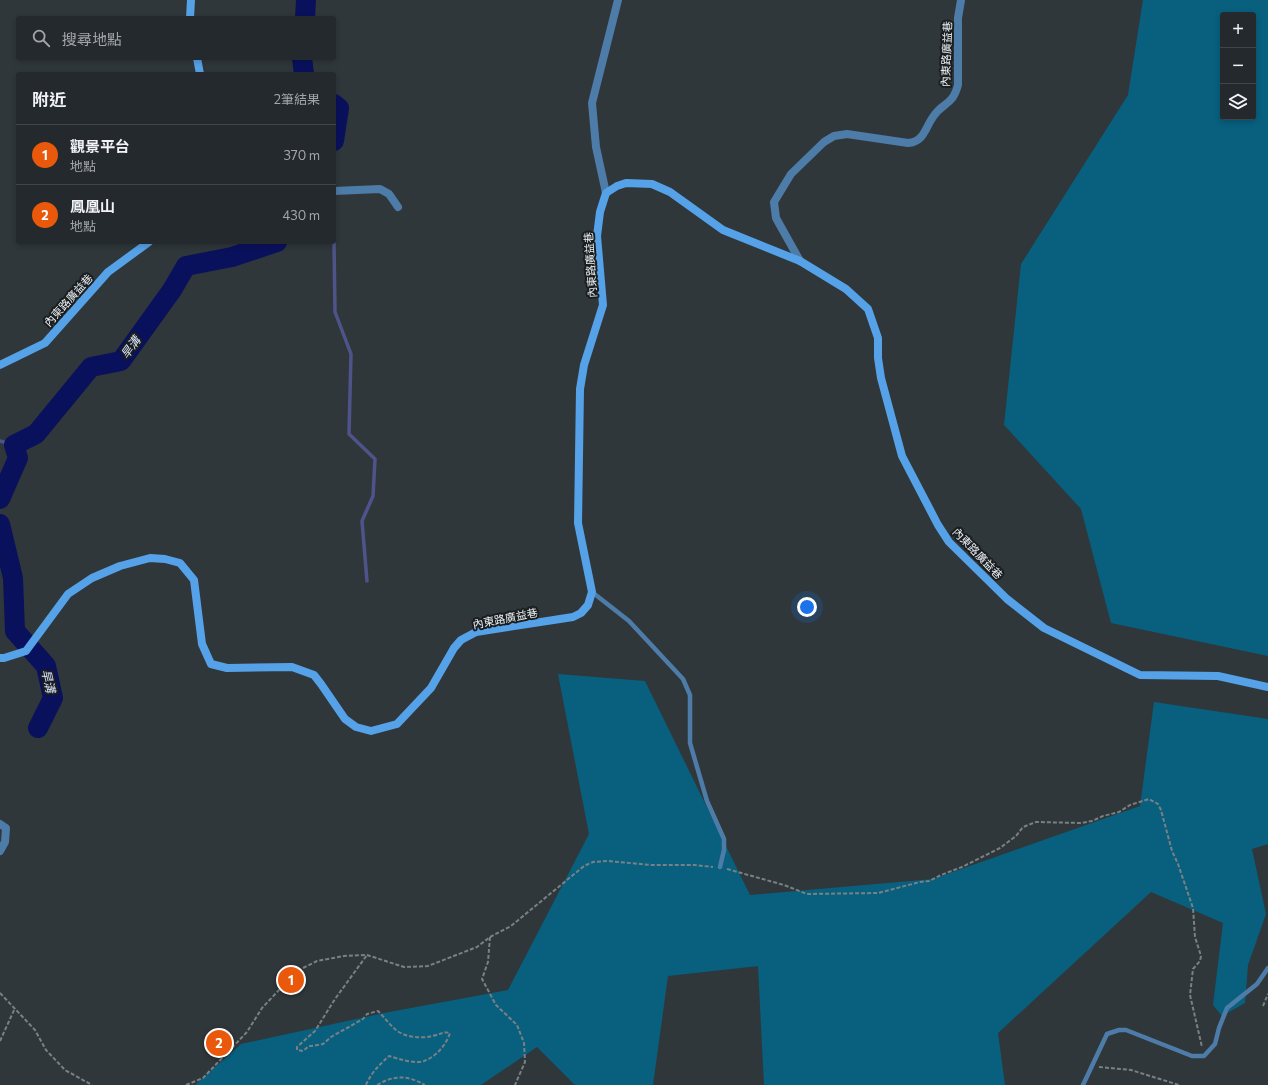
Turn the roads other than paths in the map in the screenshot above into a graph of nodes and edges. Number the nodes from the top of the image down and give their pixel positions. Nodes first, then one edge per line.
1 (191, 0) edge
2 (618, 0) edge
3 (961, 0) edge
4 (190, 16) edge
5 (197, 60) edge
6 (200, 72) edge
7 (336, 191) edge
8 (606, 193) junction
9 (398, 207) dead end
10 (146, 244) edge
11 (800, 261) junction
12 (0, 365) edge
13 (592, 592) junction
14 (0, 658) edge
15 (1268, 687) edge
16 (0, 824) edge
17 (0, 852) edge
18 (720, 867) road end
19 (1268, 968) edge
20 (1083, 1085) edge

1 - 4 street
2 - 8 street, 內東路廣益巷
3 - 11 street, 內東路廣益巷
5 - 6 street
7 - 9 street
8 - 11 street, 內東路廣益巷
8 - 13 street, 內東路廣益巷
10 - 12 street, 內東路廣益巷
11 - 15 street, 內東路廣益巷
13 - 14 street, 內東路廣益巷
13 - 18 lane
16 - 17 street
19 - 20 lane

